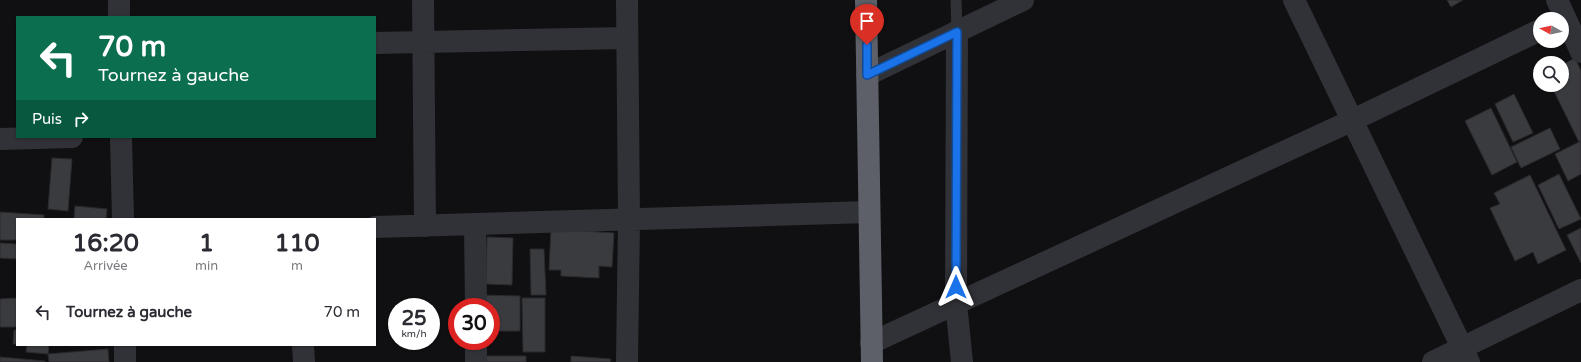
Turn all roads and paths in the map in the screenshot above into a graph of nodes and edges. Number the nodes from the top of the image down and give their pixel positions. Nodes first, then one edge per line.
1 (119, 0) edge
2 (424, 0) edge
3 (627, 0) edge
4 (866, 0) edge
5 (956, 0) edge
6 (1023, 0) edge
7 (1294, 0) edge
8 (119, 16) edge
9 (1569, 20) edge
10 (957, 32) junction
11 (1533, 33) edge
12 (627, 38) junction
13 (423, 42) junction
14 (376, 43) edge
15 (1581, 52) edge
16 (867, 75) junction
17 (1353, 120) junction
18 (36, 138) edge
19 (121, 138) edge
20 (0, 139) edge
21 (868, 212) junction
22 (122, 218) edge
23 (629, 219) junction
24 (475, 224) junction
25 (425, 226) junction
26 (376, 227) edge
27 (1581, 290) edge
28 (476, 298) edge
29 (956, 303) junction
30 (125, 346) edge
31 (303, 346) edge
32 (476, 350) edge
33 (872, 352) edge
34 (1466, 355) edge
35 (125, 362) edge
36 (304, 362) edge
37 (476, 362) edge
38 (627, 362) edge
39 (962, 362) edge
40 (1433, 362) edge

1 - 8 street
2 - 13 street
3 - 12 street
4 - 16 highway
5 - 10 lane
6 - 10 street
7 - 17 street
9 - 15 street
10 - 16 street
10 - 29 street
11 - 17 street
12 - 13 street
12 - 23 street
13 - 14 street
13 - 25 street
16 - 21 highway
17 - 29 street
17 - 34 street
18 - 20 street
19 - 22 street
21 - 23 street
21 - 33 highway
23 - 24 street
23 - 38 street
24 - 25 street
24 - 28 street
25 - 26 street
27 - 34 street
29 - 33 street
29 - 39 street
30 - 35 street
31 - 36 street
32 - 37 street
34 - 40 street

